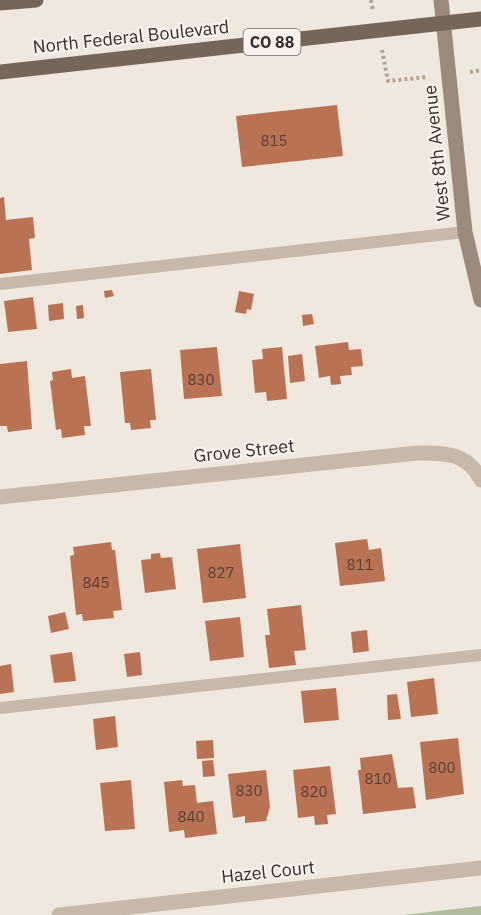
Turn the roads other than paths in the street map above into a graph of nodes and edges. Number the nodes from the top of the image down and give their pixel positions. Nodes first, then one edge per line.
1 (36, 0) edge
2 (441, 0) edge
3 (0, 3) edge
4 (481, 19) edge
5 (444, 23) junction
6 (0, 72) edge
7 (465, 232) junction
8 (0, 284) edge
9 (481, 300) edge
10 (481, 480) edge
11 (0, 497) edge
12 (481, 655) edge
13 (0, 708) edge
14 (481, 868) edge
15 (59, 915) edge

1 - 3 main road
2 - 5 main road, West 8th Avenue
4 - 5 main road, North Federal Boulevard / CO 88
5 - 6 main road, North Federal Boulevard / CO 88
5 - 7 main road, West 8th Avenue
7 - 8 lane
7 - 9 main road, West 8th Avenue
10 - 11 street, Grove Street
12 - 13 lane
14 - 15 street, Hazel Court

